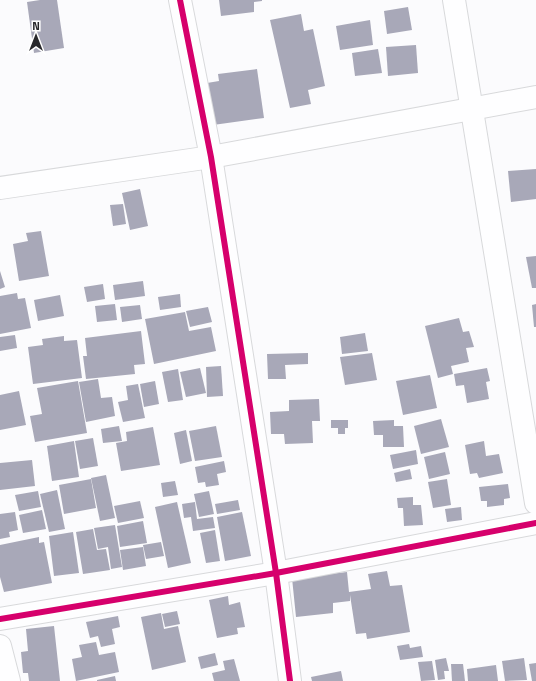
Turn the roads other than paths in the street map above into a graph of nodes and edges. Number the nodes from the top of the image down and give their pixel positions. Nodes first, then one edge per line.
1 (180, 0) edge
2 (454, 0) edge
3 (536, 97) edge
4 (472, 108) junction
5 (211, 157) junction
6 (0, 188) edge
7 (536, 503) edge
8 (536, 523) edge
9 (276, 574) junction
10 (0, 620) edge
11 (0, 646) edge
12 (9, 681) edge
13 (290, 681) edge

1 - 5 street
2 - 4 street
3 - 4 street
4 - 5 street
4 - 7 street
5 - 6 street
5 - 9 street
8 - 9 street
9 - 10 street
9 - 13 street
11 - 12 street

